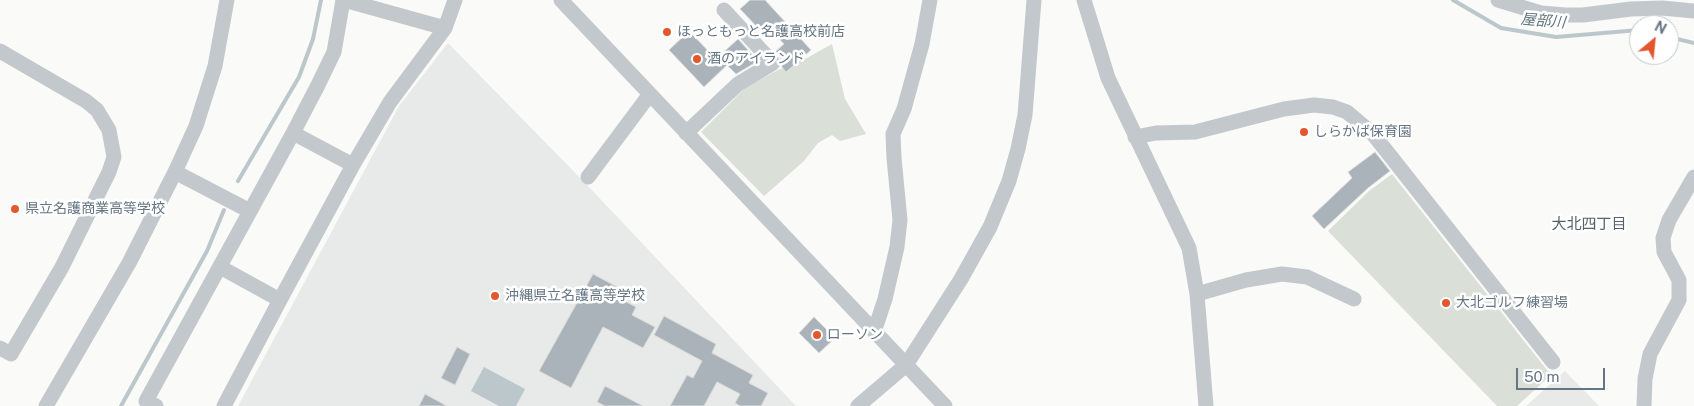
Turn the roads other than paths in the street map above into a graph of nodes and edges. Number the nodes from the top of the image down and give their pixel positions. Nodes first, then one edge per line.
1 (227, 0) edge
2 (344, 0) edge
3 (455, 0) edge
4 (561, 0) edge
5 (930, 0) edge
6 (1034, 0) edge
7 (1084, 0) edge
8 (1498, 0) edge
9 (724, 10) dead end
10 (1694, 11) edge
11 (445, 28) junction
12 (0, 51) edge
13 (650, 94) junction
14 (686, 132) junction
15 (293, 133) junction
16 (1135, 137) junction
17 (353, 165) junction
18 (175, 172) junction
19 (588, 177) dead end
20 (1694, 177) edge
21 (250, 211) junction
22 (220, 267) junction
23 (1197, 294) junction
24 (1354, 299) dead end
25 (280, 300) junction
26 (874, 332) junction
27 (0, 348) edge
28 (1553, 362) dead end
29 (906, 365) junction
30 (148, 404) edge
31 (46, 406) edge
32 (224, 406) edge
33 (858, 406) edge
34 (945, 406) edge
35 (1206, 406) edge
36 (1644, 406) edge

1 - 18 street
2 - 11 street
2 - 15 street
3 - 11 street
4 - 13 street
5 - 26 street
6 - 29 street
7 - 16 street
8 - 10 street
9 - 14 street
11 - 17 street
12 - 27 street
13 - 14 street
13 - 19 street
14 - 26 street
15 - 17 street
15 - 21 street
16 - 23 street
16 - 28 street
17 - 25 street
18 - 21 street
18 - 31 street
20 - 36 street
21 - 22 street
22 - 25 street
22 - 30 street
23 - 24 street
23 - 35 street
25 - 32 street
26 - 29 street
29 - 33 street
29 - 34 street

